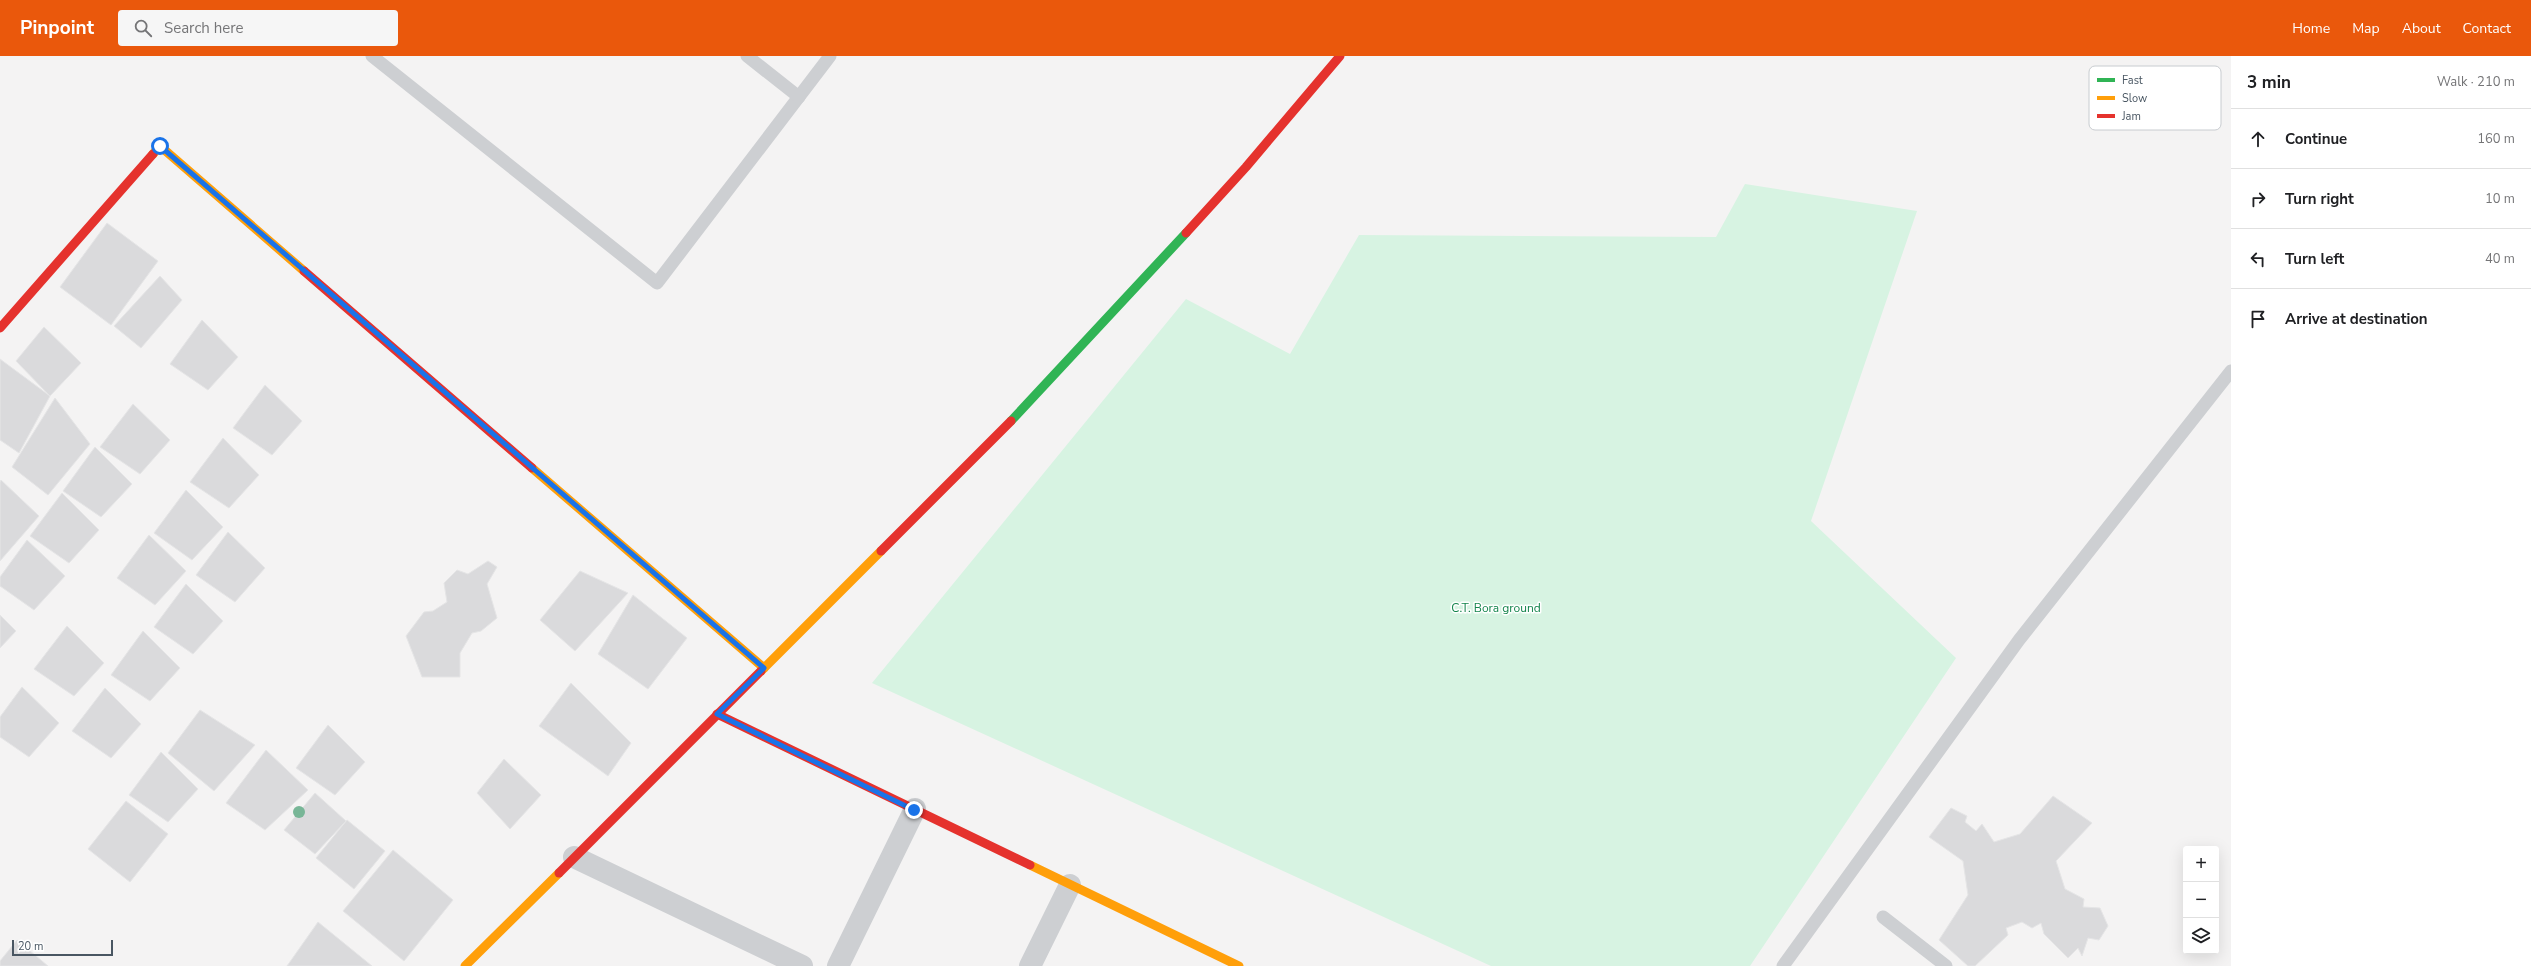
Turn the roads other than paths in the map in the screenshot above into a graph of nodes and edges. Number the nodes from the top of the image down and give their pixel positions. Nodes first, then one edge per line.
1 (372, 56) edge
2 (747, 56) edge
3 (830, 56) edge
4 (1340, 56) edge
5 (800, 96) junction
6 (0, 328) edge
7 (2231, 371) edge
8 (764, 668) junction
9 (717, 714) junction
10 (914, 810) junction
11 (574, 857) junction
12 (1070, 885) junction
13 (1883, 917) dead end
14 (464, 966) edge
15 (802, 966) edge
16 (838, 966) edge
17 (1030, 966) edge
18 (1239, 966) edge
19 (1783, 966) edge
20 (1946, 966) edge

1 - 5 lane
2 - 5 lane
3 - 5 lane
4 - 8 street
6 - 8 street
7 - 19 lane
8 - 9 street
9 - 10 street
9 - 11 street
10 - 12 street
10 - 16 street
11 - 14 street
11 - 15 street
12 - 17 street
12 - 18 street
13 - 20 lane

